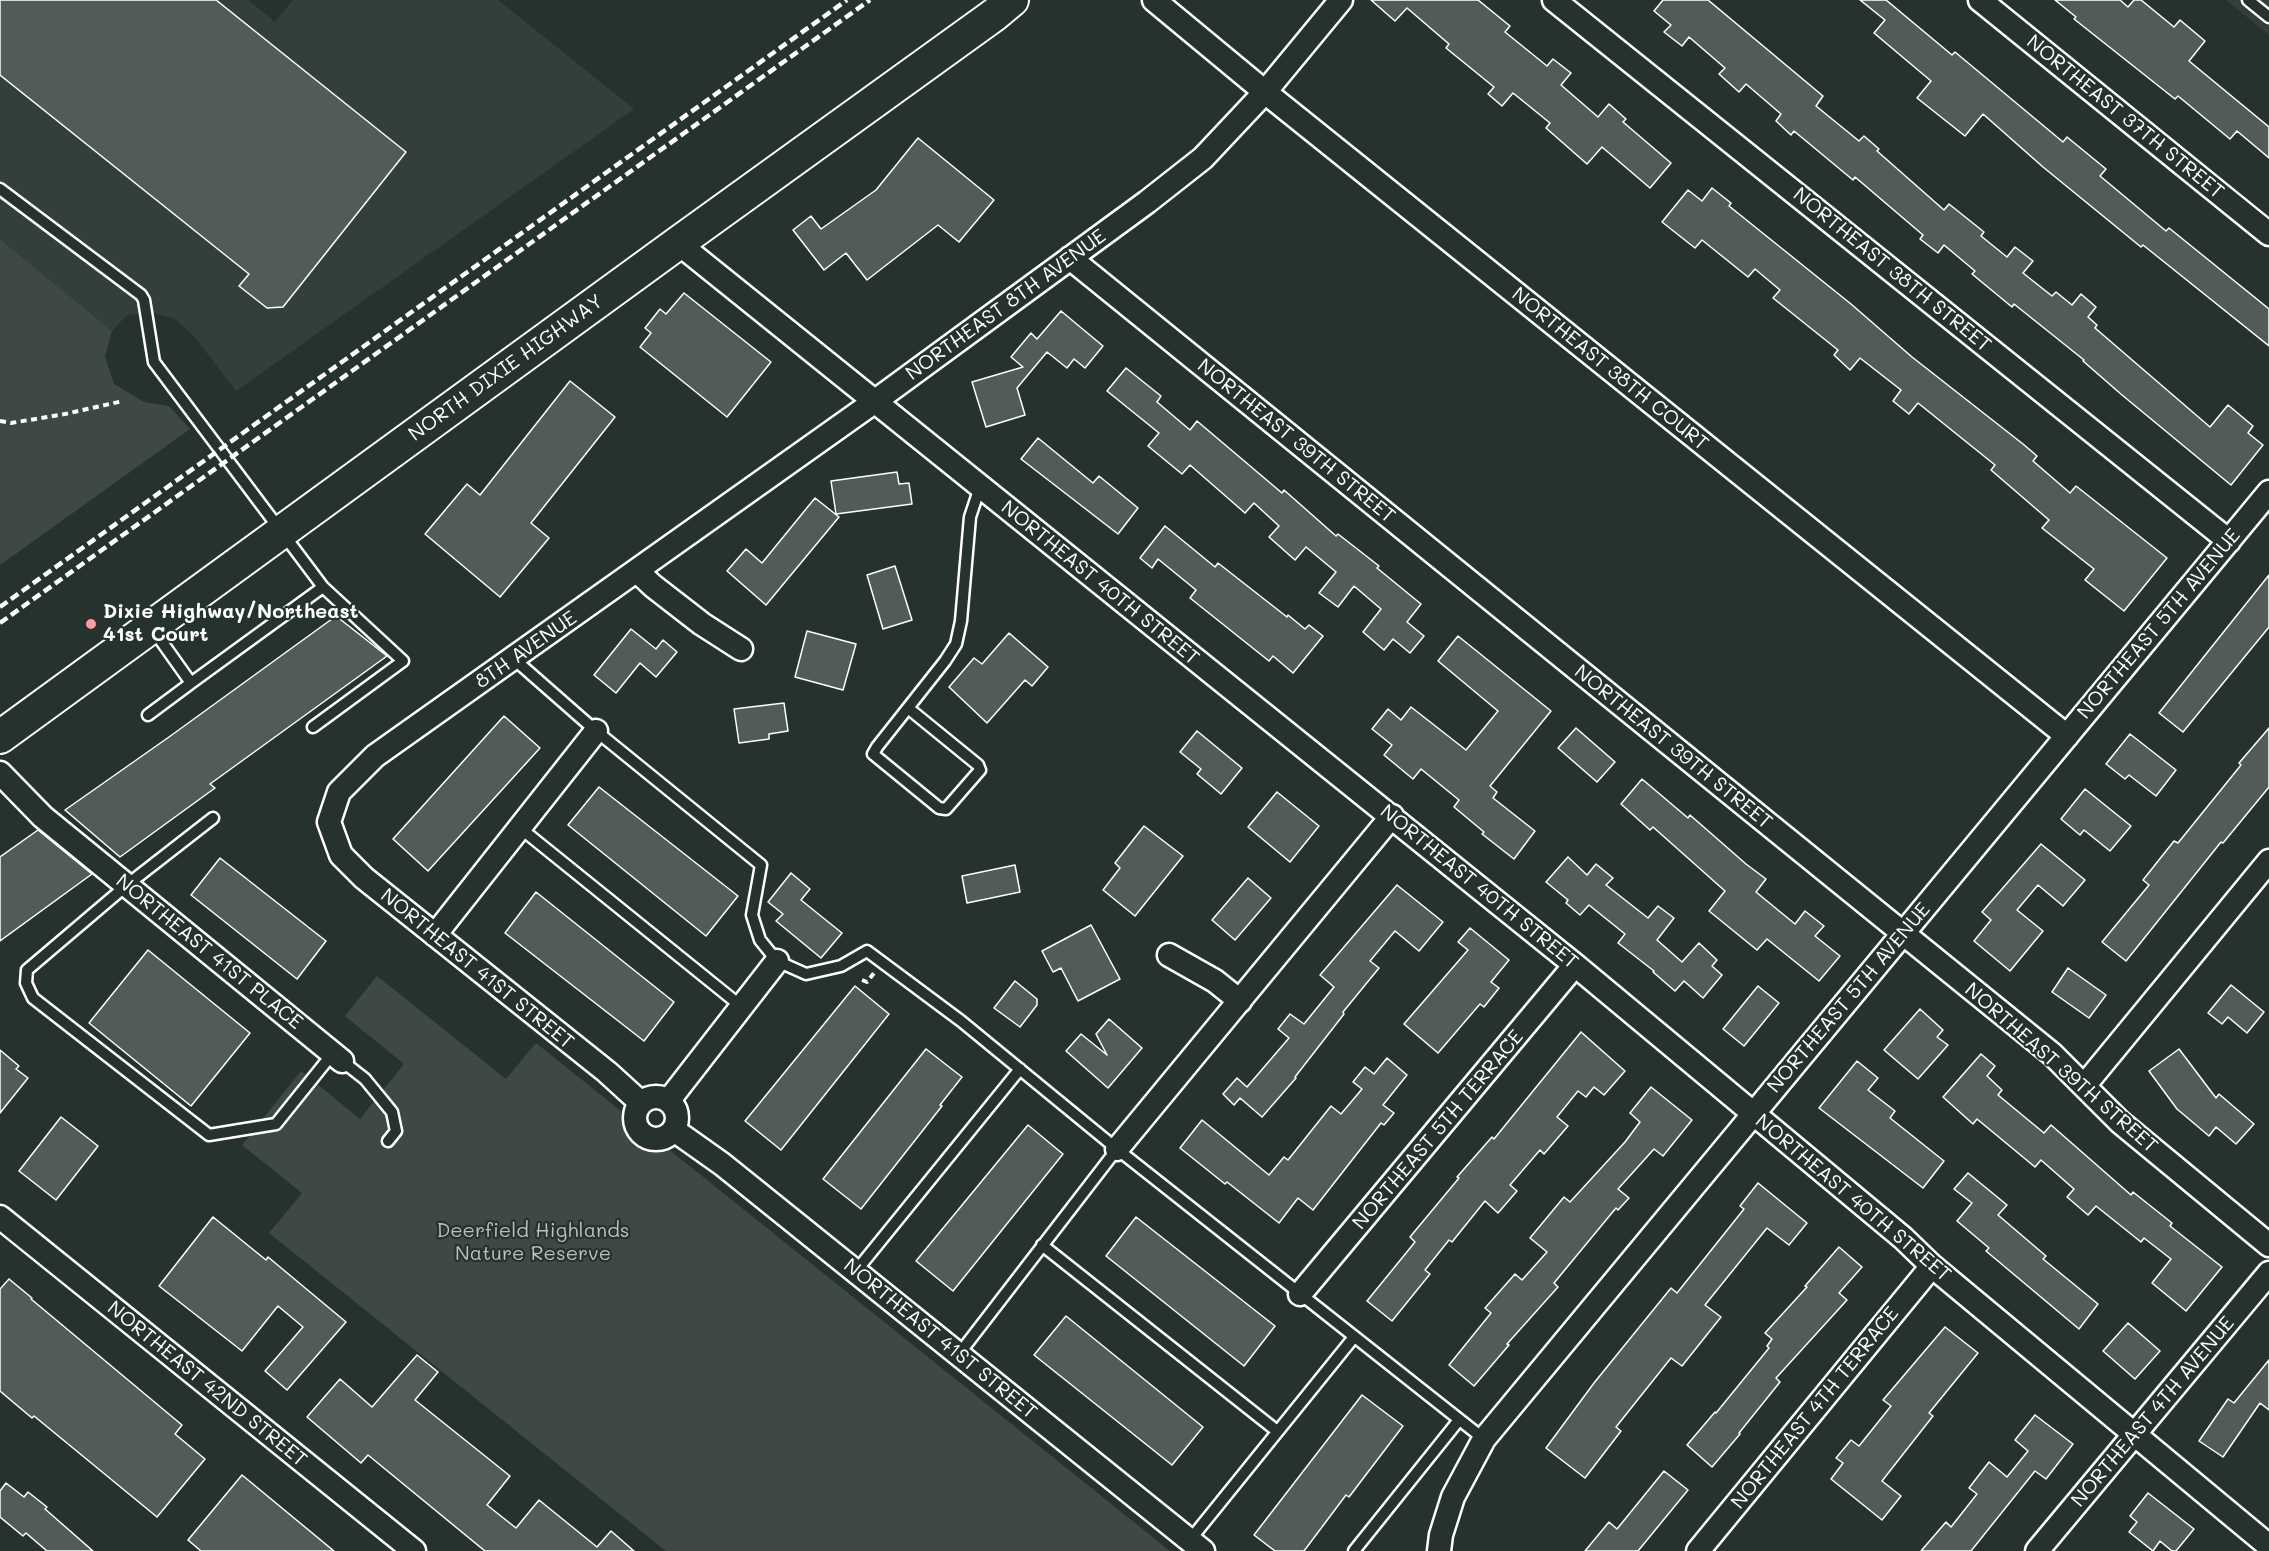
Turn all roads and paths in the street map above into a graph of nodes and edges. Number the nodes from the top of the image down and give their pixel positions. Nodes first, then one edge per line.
1 (1012, 0) edge
2 (1154, 0) edge
3 (1341, 0) edge
4 (1554, 0) edge
5 (1980, 0) edge
6 (2248, 0) edge
7 (2269, 17) edge
8 (1265, 92) junction
9 (0, 189) edge
10 (2269, 234) edge
11 (678, 243) junction
12 (1070, 258) junction
13 (123, 401) dead end
14 (874, 402) junction
15 (0, 421) edge
16 (980, 487) junction
17 (2269, 492) edge
18 (280, 532) junction
19 (2229, 541) junction
20 (637, 571) junction
21 (323, 587) junction
22 (151, 626) junction
23 (741, 649) dead end
24 (514, 659) junction
25 (191, 683) junction
26 (908, 708) junction
27 (148, 715) dead end
28 (313, 727) dead end
29 (596, 731) junction
30 (2067, 736) junction
31 (0, 737) edge
32 (0, 773) edge
33 (1392, 816) junction
34 (213, 818) dead end
35 (329, 822) joint
36 (519, 827) junction
37 (2269, 861) edge
38 (127, 885) junction
39 (1903, 933) junction
40 (435, 935) junction
41 (1169, 955) dead end
42 (777, 961) junction
43 (1575, 965) junction
44 (1240, 1001) junction
45 (742, 1007) junction
46 (337, 1057) junction
47 (1020, 1069) junction
48 (2084, 1086) junction
49 (669, 1100) junction
50 (641, 1103) junction
51 (1754, 1114) junction
52 (674, 1130) junction
53 (388, 1141) dead end
54 (1117, 1149) junction
55 (0, 1217) edge
56 (1042, 1245) junction
57 (2269, 1245) edge
58 (1932, 1266) junction
59 (856, 1271) junction
60 (2269, 1273) edge
61 (1300, 1294) junction
62 (1354, 1336) junction
63 (959, 1354) junction
64 (1459, 1420) junction
65 (1277, 1431) junction
66 (2135, 1434) junction
67 (1484, 1439) junction
68 (1196, 1546) edge
69 (2269, 1546) edge
70 (414, 1551) edge
71 (1354, 1551) edge
72 (1439, 1551) edge
73 (1698, 1551) edge
74 (2037, 1551) edge

1 - 11 main road, NORTH DIXIE HIGHWAY
2 - 8 street, NORTHEAST 38TH COURT
3 - 8 street, NORTHEAST 8TH AVENUE
4 - 19 street, NORTHEAST 38TH STREET
5 - 10 street, NORTHEAST 37TH STREET
6 - 7 lane
8 - 12 street, NORTHEAST 8TH AVENUE
8 - 30 street, NORTHEAST 38TH COURT
9 - 18 lane
11 - 14 street, NORTHEAST 40TH STREET
11 - 18 main road, NORTH DIXIE HIGHWAY
12 - 14 street, NORTHEAST 8TH AVENUE
12 - 39 street, NORTHEAST 39TH STREET
13 - 15 path
14 - 16 street, NORTHEAST 40TH STREET
14 - 20 street, NORTHEAST 8TH AVENUE
16 - 26 lane
16 - 33 street, NORTHEAST 40TH STREET
17 - 19 street, NORTHEAST 5TH AVENUE
18 - 21 lane
18 - 22 main road, NORTH DIXIE HIGHWAY
19 - 30 street, NORTHEAST 5TH AVENUE
20 - 23 street
20 - 24 street, 8TH AVENUE
21 - 25 lane
21 - 28 lane
22 - 25 lane
22 - 31 main road, NORTH DIXIE HIGHWAY
24 - 29 lane
24 - 35 street, 8TH AVENUE
25 - 27 lane
26 - 26 lane
29 - 36 street
29 - 42 lane
30 - 39 street, NORTHEAST 5TH AVENUE
32 - 38 street, NORTHEAST 41ST PLACE
33 - 43 street, NORTHEAST 40TH STREET
33 - 44 street
34 - 38 lane
35 - 40 street, NORTHEAST 41ST STREET
36 - 40 street
36 - 45 lane
37 - 48 street
38 - 46 street, NORTHEAST 41ST PLACE
38 - 46 lane
39 - 48 street, NORTHEAST 39TH STREET
39 - 51 street, NORTHEAST 5TH AVENUE
40 - 50 street, NORTHEAST 41ST STREET
41 - 44 street
42 - 45 street
42 - 47 lane
43 - 51 street, NORTHEAST 40TH STREET
43 - 61 street, NORTHEAST 5TH TERRACE
44 - 54 street
45 - 49 street
46 - 53 lane, NORTHEAST 41ST PLACE
47 - 54 lane
47 - 59 lane
48 - 57 street, NORTHEAST 39TH STREET
49 - 50 street
49 - 52 street
50 - 52 street
51 - 58 street, NORTHEAST 40TH STREET
51 - 67 street, NORTHEAST 5TH AVENUE
52 - 59 street, NORTHEAST 41ST STREET
54 - 56 lane
54 - 61 lane
55 - 70 street, NORTHEAST 42ND STREET
56 - 63 lane
56 - 65 lane
58 - 66 street, NORTHEAST 40TH STREET
58 - 73 street, NORTHEAST 4TH TERRACE
59 - 63 street, NORTHEAST 41ST STREET
60 - 66 street, NORTHEAST 4TH AVENUE
61 - 62 lane
62 - 64 lane
62 - 65 lane
63 - 68 street, NORTHEAST 41ST STREET
64 - 67 lane
64 - 71 lane
65 - 68 lane
66 - 69 street, NORTHEAST 40TH STREET
66 - 74 street, NORTHEAST 4TH AVENUE
67 - 72 street, NORTHEAST 5TH AVENUE

